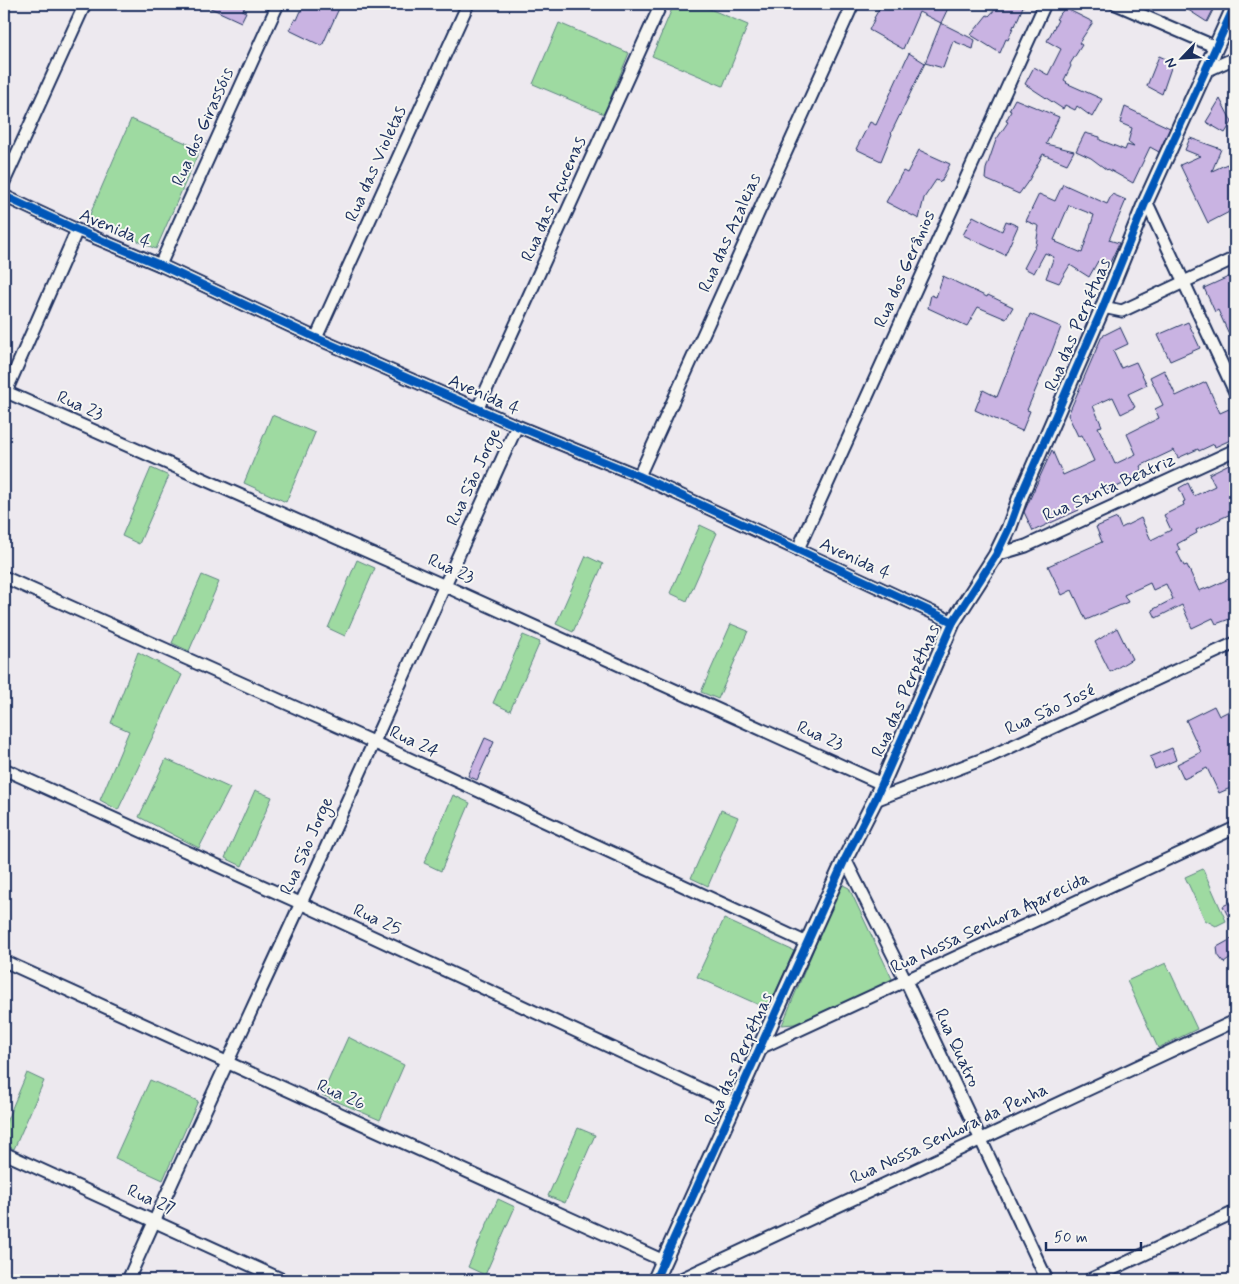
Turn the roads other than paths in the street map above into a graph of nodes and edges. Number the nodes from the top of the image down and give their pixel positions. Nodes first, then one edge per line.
1 (85, 4) edge
2 (278, 4) edge
3 (468, 4) edge
4 (661, 4) edge
5 (852, 4) edge
6 (1045, 4) edge
7 (1116, 4) edge
8 (1235, 5) edge
9 (1216, 47) junction
10 (1235, 58) edge
11 (1206, 72) junction
12 (4, 182) edge
13 (4, 196) edge
14 (1146, 201) junction
15 (77, 230) junction
16 (1235, 258) edge
17 (160, 265) junction
18 (1183, 282) junction
19 (1103, 307) junction
20 (316, 338) junction
21 (1235, 392) edge
22 (4, 393) edge
23 (478, 408) junction
24 (517, 426) junction
25 (1235, 450) edge
26 (639, 476) junction
27 (798, 549) junction
28 (996, 555) junction
29 (4, 577) edge
30 (443, 585) junction
31 (953, 622) junction
32 (1235, 643) edge
33 (373, 742) junction
34 (4, 769) edge
35 (882, 784) junction
36 (875, 800) junction
37 (1235, 828) edge
38 (845, 859) junction
39 (300, 904) junction
40 (807, 943) junction
41 (4, 961) edge
42 (906, 981) junction
43 (1235, 1021) edge
44 (760, 1048) junction
45 (226, 1062) junction
46 (735, 1105) junction
47 (981, 1138) junction
48 (4, 1153) edge
49 (1235, 1212) edge
50 (154, 1221) junction
51 (664, 1261) junction
52 (128, 1280) edge
53 (283, 1280) edge
54 (655, 1280) edge
55 (678, 1280) edge
56 (1048, 1280) edge
57 (1089, 1280) edge

1 - 12 street
2 - 17 street, Rua dos Girassóis
3 - 20 street, Rua das Violetas
4 - 23 street, Rua das Açucenas
5 - 26 street, Rua das Azaleias
6 - 27 street, Rua dos Gerânios
7 - 9 street
8 - 9 street, Rua das Perpétuas
9 - 11 street, Rua das Perpétuas
10 - 11 street
11 - 14 street, Rua das Perpétuas
13 - 15 street, Avenida 4
14 - 18 street
14 - 19 street, Rua das Perpétuas
15 - 17 street, Avenida 4
15 - 22 street
16 - 18 street
17 - 20 street, Avenida 4
18 - 19 street
18 - 21 street
19 - 28 street, Rua das Perpétuas
20 - 23 street, Avenida 4
22 - 30 street, Rua 23
23 - 24 street, Avenida 4
24 - 26 street, Avenida 4
24 - 30 street, Rua São Jorge
25 - 28 street, Rua Santa Beatriz
26 - 27 street, Avenida 4
27 - 31 street, Avenida 4
28 - 31 street, Rua das Perpétuas
29 - 33 street, Rua 24
30 - 33 street, Rua São Jorge
30 - 35 street, Rua 23
31 - 35 street, Rua das Perpétuas
32 - 36 street, Rua São José
33 - 39 street, Rua São Jorge
33 - 40 street, Rua 24
34 - 39 street, Rua 25
35 - 36 street, Rua das Perpétuas
36 - 38 street, Rua das Perpétuas
37 - 42 street, Rua Nossa Senhora Aparecida
38 - 40 street, Rua das Perpétuas
38 - 42 street, Rua Quatro
39 - 45 street, Rua São Jorge
39 - 46 street, Rua 25
40 - 44 street, Rua das Perpétuas
41 - 45 street, Rua 26
42 - 44 street, Rua Nossa Senhora Aparecida
42 - 47 street, Rua Quatro
43 - 47 street, Rua Nossa Senhora da Penha
44 - 46 street, Rua das Perpétuas
45 - 50 street, Rua São Jorge
45 - 51 street, Rua 26
46 - 51 street, Rua das Perpétuas
47 - 55 street, Rua Nossa Senhora da Penha
47 - 56 street, Rua Quatro
48 - 50 street, Rua 27
49 - 57 street
50 - 52 street, Rua São Jorge
50 - 53 street, Rua 27
51 - 54 street, Rua das Perpétuas

